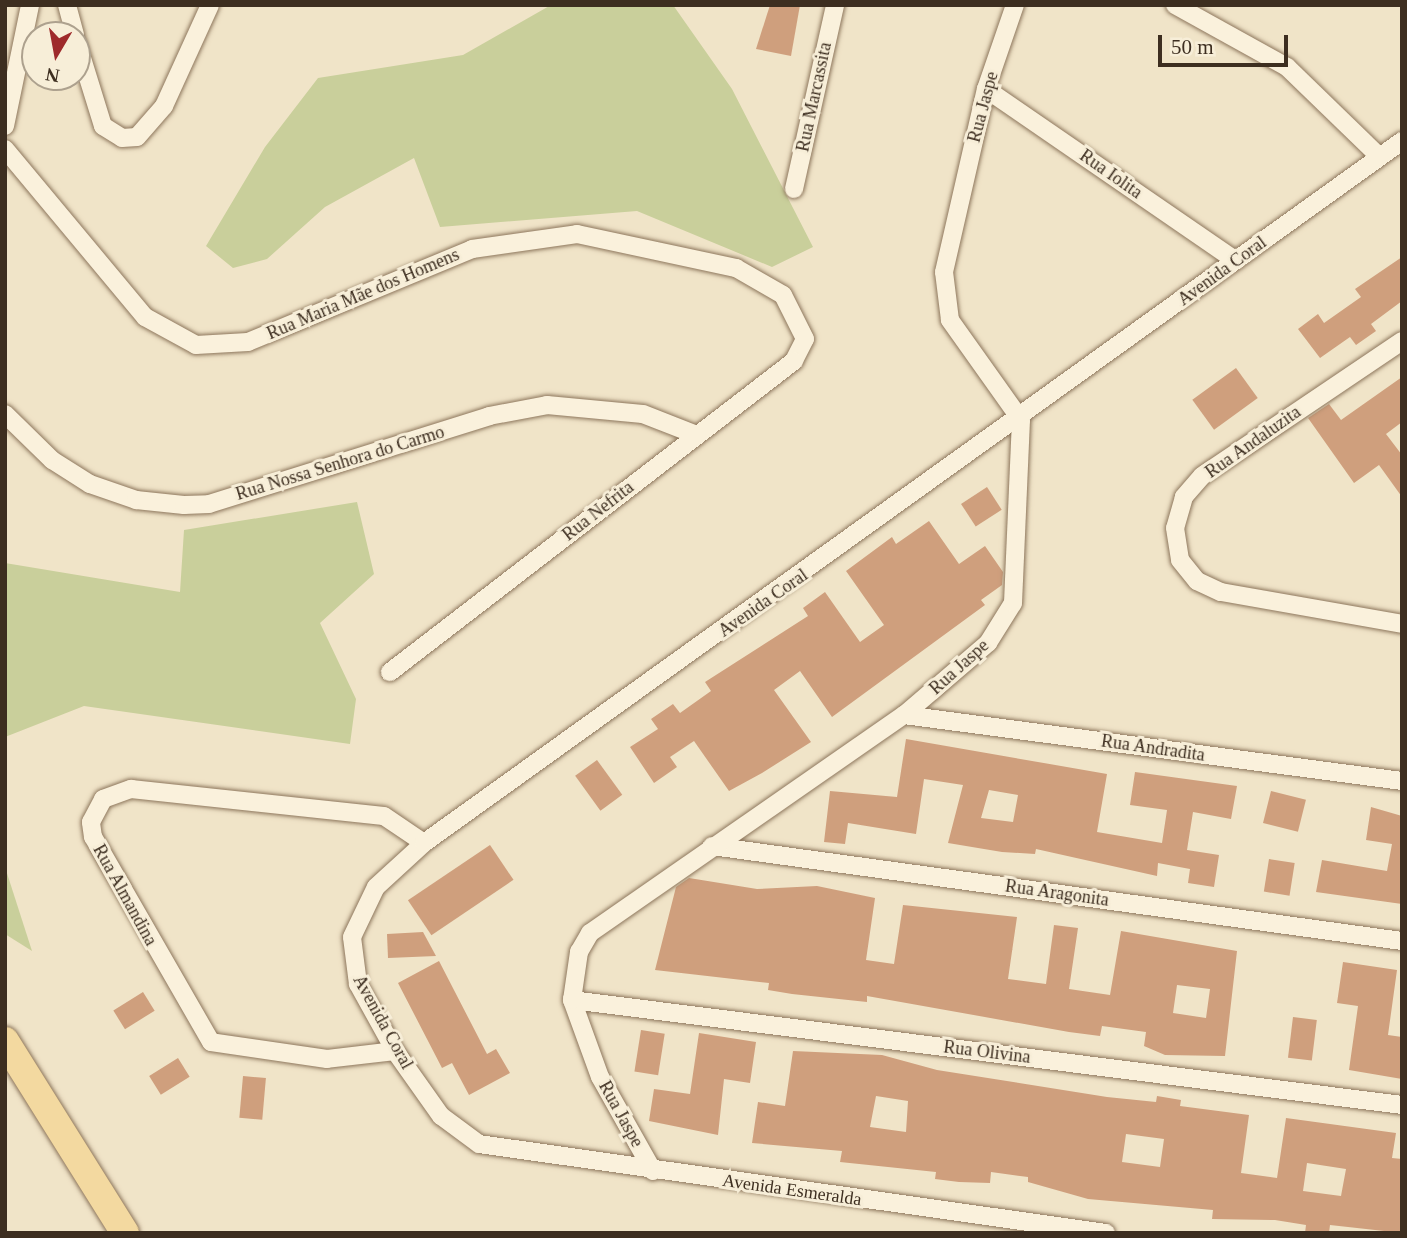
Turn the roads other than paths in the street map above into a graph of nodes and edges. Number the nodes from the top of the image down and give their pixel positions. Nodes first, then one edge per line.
1 (30, 5) edge
2 (210, 5) edge
3 (835, 5) edge
4 (1015, 5) edge
5 (1175, 5) edge
6 (91, 87) edge
7 (986, 89) junction
8 (5, 126) edge
9 (1402, 141) edge
10 (5, 149) edge
11 (1379, 156) junction
12 (794, 189) dead end
13 (1236, 261) junction
14 (1402, 341) edge
15 (804, 349) joint
16 (5, 414) edge
17 (1021, 420) junction
18 (697, 435) junction
19 (1402, 624) edge
20 (390, 672) dead end
21 (905, 715) junction
22 (1402, 781) edge
23 (424, 844) junction
24 (712, 846) junction
25 (1402, 941) edge
26 (572, 1000) junction
27 (5, 1041) edge
28 (396, 1051) junction
29 (5, 1072) edge
30 (1402, 1105) edge
31 (479, 1144) joint
32 (653, 1171) junction
33 (108, 1233) edge
34 (125, 1233) edge
35 (1106, 1233) edge

1 - 8 street
2 - 6 street
3 - 12 street, Rua Marcassita
4 - 7 street, Rua Jaspe
5 - 11 street
7 - 13 street, Rua Iolita
7 - 17 street, Rua Jaspe
9 - 11 street, Avenida Coral
10 - 15 street, Rua Maria Mãe dos Homens
11 - 13 street, Avenida Coral
13 - 17 street, Avenida Coral
14 - 19 street, Rua Andaluzita
15 - 18 street, Rua Nefrita
16 - 18 street, Rua Nossa Senhora do Carmo
17 - 21 street, Rua Jaspe
17 - 23 street, Avenida Coral
18 - 20 street, Rua Nefrita
21 - 22 street, Rua Andradita
21 - 24 street, Rua Jaspe
23 - 28 street, Avenida Coral
23 - 28 street, Rua Almandina
24 - 25 street, Rua Aragonita
24 - 26 street, Rua Jaspe
26 - 30 street, Rua Olivina
26 - 32 street, Rua Jaspe
27 - 34 main road
28 - 31 street, Avenida Coral
29 - 33 main road
31 - 32 street, Avenida Esmeralda
32 - 35 street, Avenida Esmeralda

